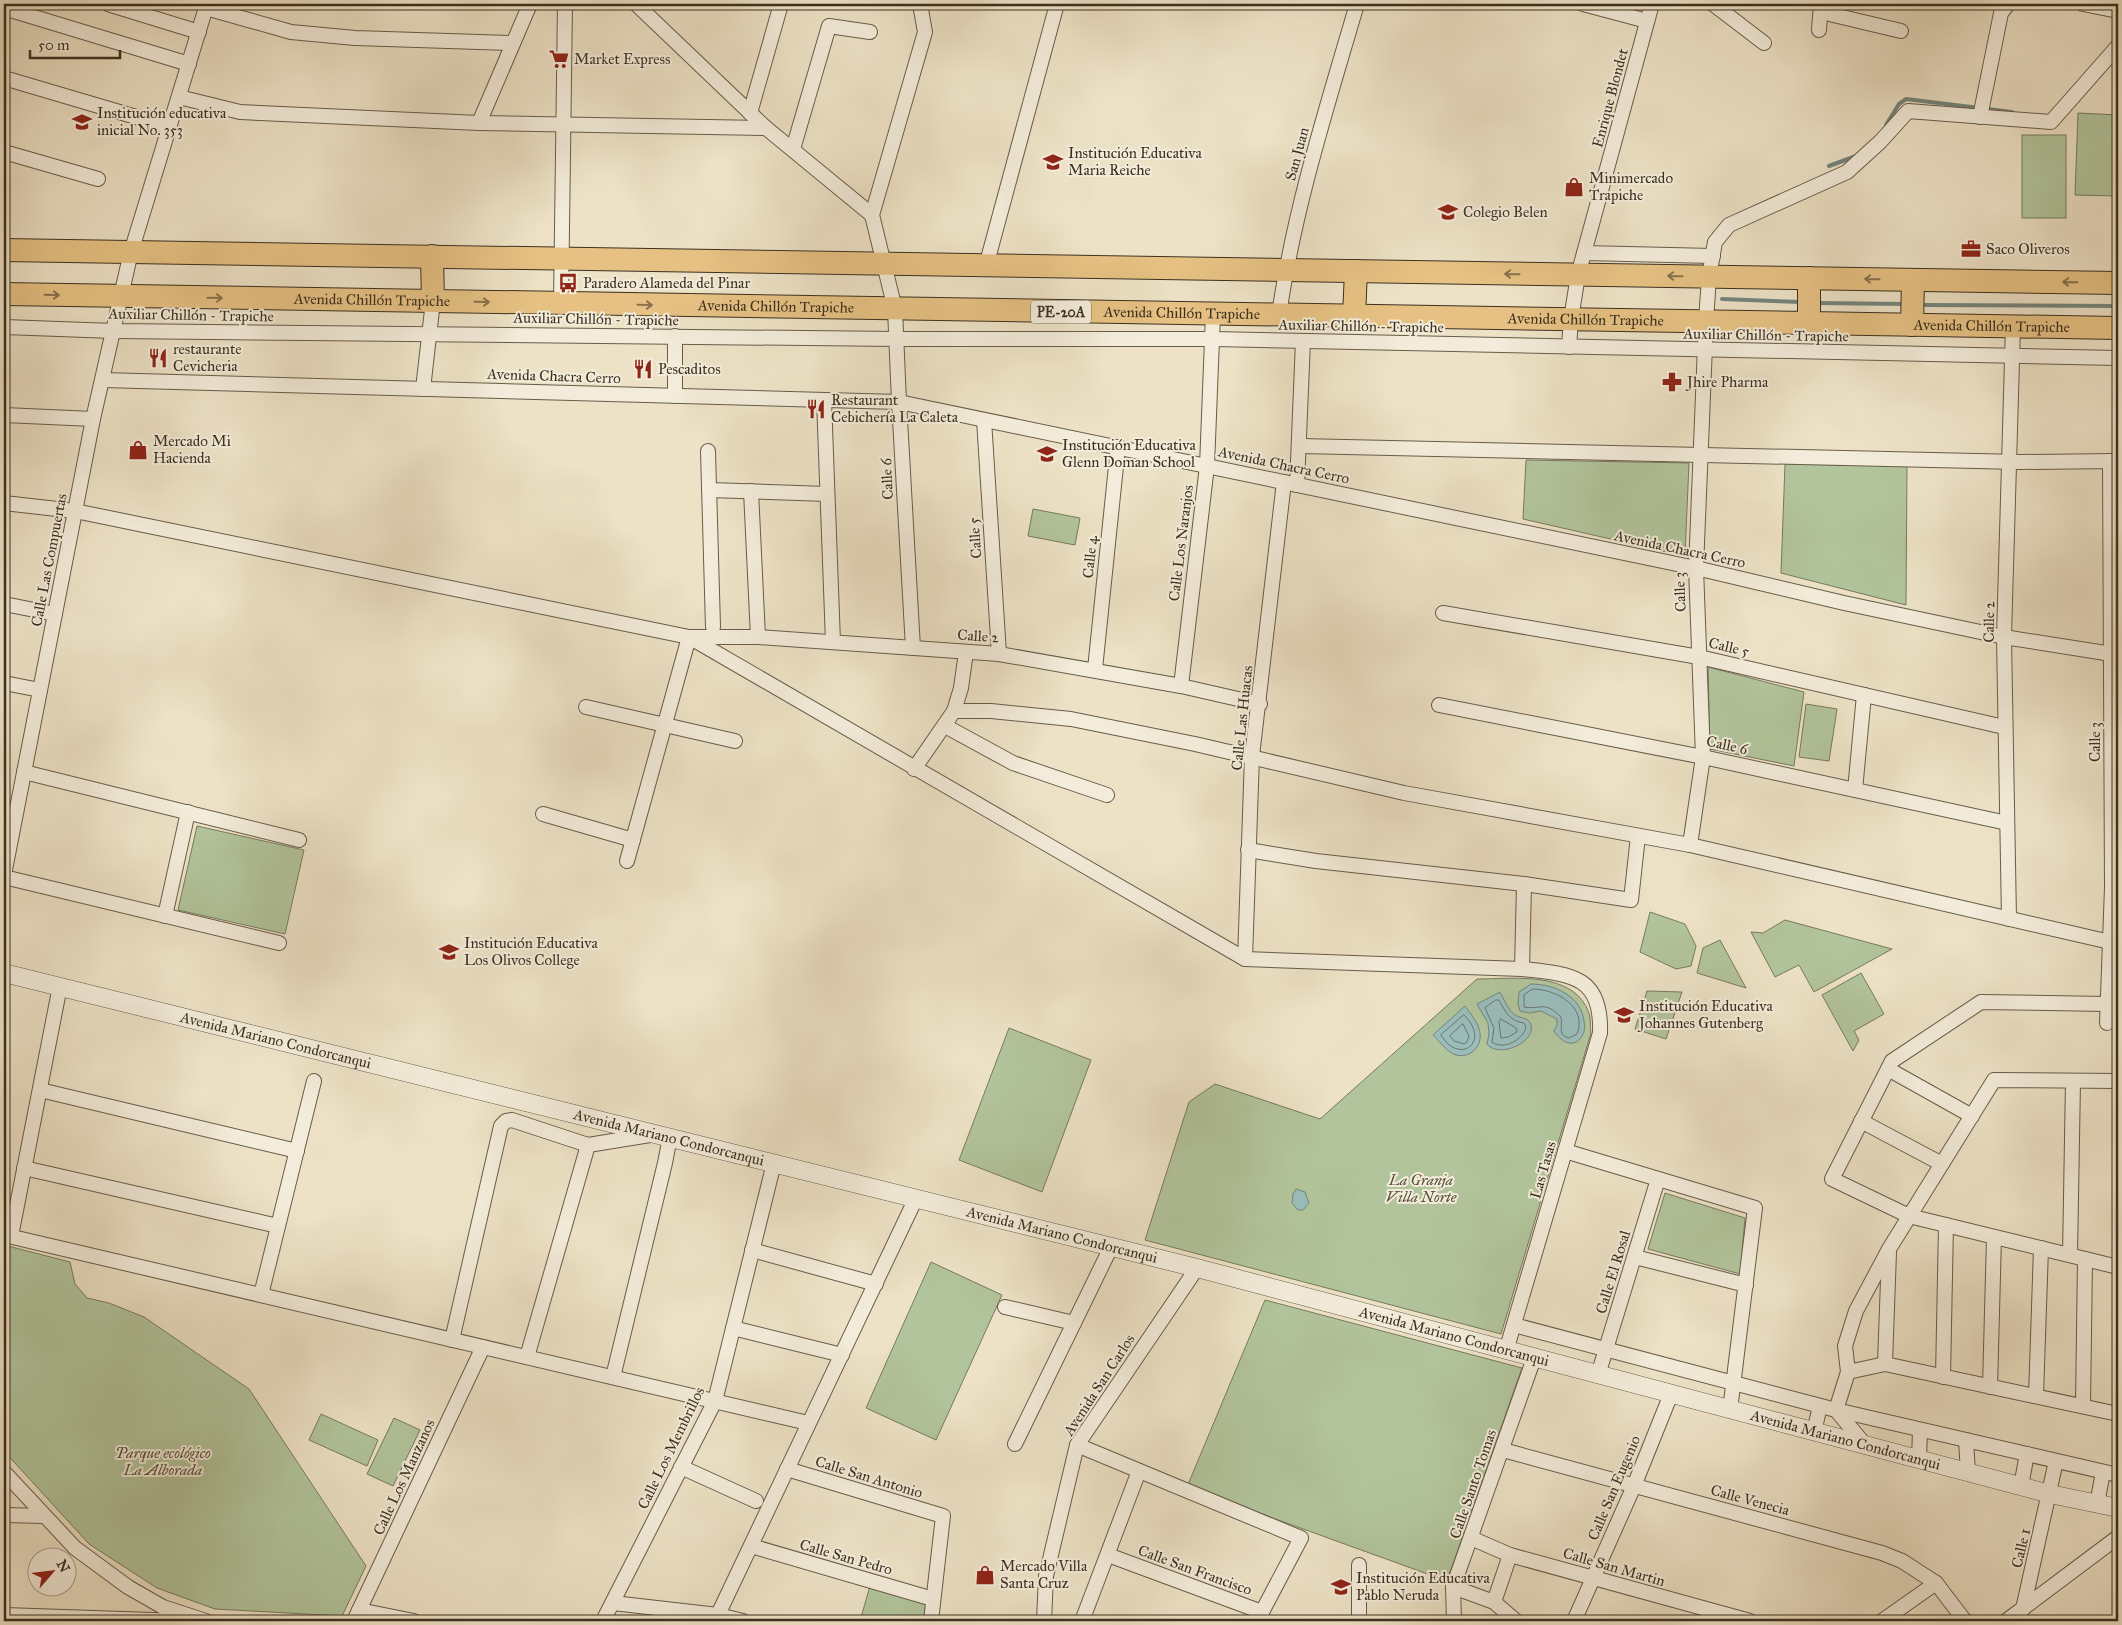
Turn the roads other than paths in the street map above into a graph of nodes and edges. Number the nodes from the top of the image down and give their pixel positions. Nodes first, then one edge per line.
1 (108, 4) edge
2 (530, 4) edge
3 (565, 4) edge
4 (636, 4) edge
5 (781, 4) edge
6 (920, 4) edge
7 (1057, 4) edge
8 (1357, 4) edge
9 (1583, 4) edge
10 (1652, 4) edge
11 (1713, 4) edge
12 (2008, 4) edge
13 (2083, 4) edge
14 (207, 6) edge
15 (4, 8) edge
16 (1821, 8) edge
17 (2118, 11) edge
18 (1647, 21) junction
19 (1819, 30) dead end
20 (1901, 31) dead end
21 (199, 32) junction
22 (870, 32) dead end
23 (1764, 42) dead end
24 (513, 43) junction
25 (2118, 46) edge
26 (189, 64) junction
27 (4, 78) edge
28 (179, 97) junction
29 (750, 113) junction
30 (1980, 117) junction
31 (479, 123) junction
32 (564, 123) junction
33 (170, 126) junction
34 (766, 128) junction
35 (793, 149) junction
36 (4, 152) edge
37 (98, 179) dead end
38 (872, 215) junction
39 (4, 250) edge
40 (132, 252) junction
41 (1584, 253) junction
42 (432, 256) junction
43 (562, 259) junction
44 (883, 264) junction
45 (986, 266) junction
46 (1711, 266) junction
47 (1285, 270) junction
48 (1356, 271) junction
49 (1578, 275) junction
50 (1809, 278) junction
51 (1913, 280) junction
52 (2118, 283) edge
53 (4, 294) edge
54 (122, 296) junction
55 (433, 301) junction
56 (561, 303) junction
57 (896, 308) junction
58 (1214, 314) junction
59 (1279, 316) junction
60 (1354, 316) junction
61 (1570, 319) junction
62 (1706, 321) junction
63 (1809, 323) junction
64 (1912, 325) junction
65 (2013, 326) junction
66 (4, 327) edge
67 (2118, 328) edge
68 (114, 331) junction
69 (429, 334) junction
70 (675, 336) junction
71 (897, 339) junction
72 (1213, 339) junction
73 (1303, 341) junction
74 (1569, 347) junction
75 (1705, 351) junction
76 (2013, 354) junction
77 (2118, 358) edge
78 (103, 380) junction
79 (423, 389) junction
80 (675, 396) junction
81 (824, 400) junction
82 (899, 402) junction
83 (4, 415) edge
84 (93, 419) junction
85 (984, 420) junction
86 (1300, 446) junction
87 (1118, 447) junction
88 (708, 451) dead end
89 (1701, 454) junction
90 (2010, 461) junction
91 (2114, 461) edge
92 (1207, 466) junction
93 (1290, 483) junction
94 (709, 490) junction
95 (751, 491) junction
96 (827, 494) junction
97 (4, 502) edge
98 (75, 511) junction
99 (1696, 568) junction
100 (4, 604) edge
101 (1443, 613) dead end
102 (55, 614) junction
103 (713, 627) dead end
104 (689, 637) junction
105 (758, 637) junction
106 (2004, 637) junction
107 (833, 642) junction
108 (913, 648) junction
109 (966, 652) junction
110 (999, 654) junction
111 (2114, 654) edge
112 (1699, 656) junction
113 (1095, 670) junction
114 (4, 683) edge
115 (1181, 686) junction
116 (40, 690) junction
117 (1864, 694) junction
118 (1260, 704) junction
119 (1439, 705) dead end
120 (586, 707) dead end
121 (954, 711) junction
122 (664, 725) junction
123 (945, 726) junction
124 (2004, 727) junction
125 (735, 741) dead end
126 (1252, 756) junction
127 (1703, 757) junction
128 (914, 769) junction
129 (24, 772) junction
130 (1855, 790) junction
131 (1107, 795) dead end
132 (188, 812) junction
133 (543, 814) dead end
134 (2007, 823) junction
135 (1638, 836) junction
136 (299, 840) dead end
137 (633, 840) junction
138 (1690, 846) junction
139 (1248, 850) junction
140 (627, 861) dead end
141 (4, 876) edge
142 (1524, 884) junction
143 (165, 916) junction
144 (2009, 919) junction
145 (2114, 940) edge
146 (279, 943) dead end
147 (1245, 959) junction
148 (1522, 969) junction
149 (4, 973) edge
150 (60, 986) junction
151 (2108, 1004) junction
152 (2107, 1023) dead end
153 (1888, 1070) junction
154 (2073, 1080) junction
155 (314, 1081) dead end
156 (2118, 1081) edge
157 (40, 1090) junction
158 (1972, 1116) junction
159 (1861, 1121) junction
160 (664, 1135) junction
161 (588, 1144) junction
162 (296, 1151) junction
163 (1565, 1152) junction
164 (774, 1163) junction
165 (1942, 1164) junction
166 (24, 1168) junction
167 (1658, 1179) junction
168 (916, 1198) junction
169 (1910, 1216) junction
170 (1946, 1225) junction
171 (278, 1226) junction
172 (7, 1235) edge
173 (1994, 1237) junction
174 (1111, 1247) junction
175 (2041, 1248) junction
176 (1889, 1249) junction
177 (752, 1250) junction
178 (2070, 1255) junction
179 (1634, 1257) junction
180 (2086, 1259) junction
181 (2118, 1267) edge
182 (1197, 1268) junction
183 (876, 1284) junction
184 (1746, 1285) junction
185 (261, 1295) junction
186 (1005, 1307) dead end
187 (1074, 1323) junction
188 (1514, 1325) junction
189 (733, 1328) junction
190 (452, 1340) junction
191 (483, 1347) junction
192 (1606, 1349) junction
193 (1506, 1351) junction
194 (842, 1355) junction
195 (527, 1357) junction
196 (1534, 1358) junction
197 (1885, 1364) junction
198 (1848, 1372) junction
199 (1598, 1375) junction
200 (613, 1377) junction
201 (1943, 1377) junction
202 (1734, 1383) junction
203 (1990, 1387) junction
204 (1671, 1394) junction
205 (2036, 1396) junction
206 (715, 1401) junction
207 (1820, 1406) junction
208 (2083, 1406) junction
209 (1730, 1410) junction
210 (1836, 1410) junction
211 (2118, 1414) edge
212 (808, 1423) junction
213 (1920, 1430) junction
214 (1814, 1432) junction
215 (1966, 1440) junction
216 (1015, 1444) dead end
217 (1077, 1445) junction
218 (1866, 1446) junction
219 (1503, 1450) junction
220 (2027, 1454) junction
221 (1919, 1460) junction
222 (2056, 1461) junction
223 (681, 1467) junction
224 (787, 1469) junction
225 (1139, 1471) junction
226 (4, 1472) edge
227 (1968, 1472) junction
228 (2103, 1472) junction
229 (2118, 1475) edge
230 (1634, 1486) junction
231 (2021, 1486) junction
232 (4, 1490) edge
233 (20, 1490) junction
234 (2050, 1494) junction
235 (756, 1501) dead end
236 (2096, 1504) junction
237 (2118, 1508) edge
238 (4, 1516) edge
239 (44, 1516) junction
240 (2118, 1537) edge
241 (1471, 1538) junction
242 (750, 1546) junction
243 (1510, 1554) junction
244 (1108, 1555) junction
245 (1358, 1565) dead end
246 (1593, 1578) junction
247 (1936, 1583) junction
248 (1453, 1587) junction
249 (933, 1600) junction
250 (1494, 1602) junction
251 (613, 1604) junction
252 (2023, 1608) junction
253 (4, 1615) edge
254 (356, 1616) edge
255 (1262, 1617) edge
256 (717, 1618) edge
257 (183, 1621) edge
258 (206, 1621) edge
259 (414, 1621) edge
260 (603, 1621) edge
261 (743, 1621) edge
262 (931, 1621) edge
263 (1044, 1621) edge
264 (1082, 1621) edge
265 (1359, 1621) edge
266 (1454, 1621) edge
267 (1516, 1621) edge
268 (1574, 1621) edge
269 (1750, 1621) edge
270 (1882, 1621) edge
271 (1965, 1621) edge
272 (2006, 1621) edge

1 - 21 street
2 - 24 street
3 - 32 street
4 - 29 street
5 - 29 street
6 - 38 street
7 - 45 street
8 - 47 street, San Juan
9 - 18 street
10 - 18 street, Enrique Blondet
11 - 23 street
12 - 30 street
13 - 17 street
14 - 21 street, Calle Las Compuertas
14 - 24 street
15 - 26 street
16 - 19 street
16 - 20 street
18 - 41 street, Enrique Blondet
21 - 26 street, Calle Las Compuertas
22 - 35 street
24 - 31 street
25 - 30 street, Calle 3
26 - 28 street, Calle Las Compuertas
27 - 33 street
28 - 31 street
28 - 33 street, Calle Las Compuertas
29 - 34 street
30 - 46 street, Calle 3
31 - 32 street
32 - 34 street
32 - 43 street
33 - 40 street, Calle Las Compuertas
34 - 35 street
35 - 38 street
36 - 37 street
38 - 44 street, Calle 6
39 - 40 main road
40 - 42 main road
40 - 54 street, Calle Las Compuertas
41 - 46 street
41 - 49 street, Enrique Blondet
42 - 43 main road
42 - 55 main road
43 - 44 main road
43 - 56 street
44 - 45 main road
44 - 57 street, Calle 6
45 - 47 main road
46 -> 49 main road
46 - 50 main road
46 - 62 street, Calle 3
47 - 48 main road
47 - 59 street, San Juan
49 -> 48 main road
48 - 60 main road
49 - 61 street, Enrique Blondet
51 -> 50 main road
50 - 63 main road
52 -> 51 main road
51 - 64 main road
53 -> 54 main road, Avenida Chillón Trapiche / PE-20A
54 -> 55 main road, Avenida Chillón Trapiche / PE-20A
54 - 68 street, Calle Las Compuertas
55 -> 56 main road, Avenida Chillón Trapiche / PE-20A
55 - 69 street
56 -> 57 main road, Avenida Chillón Trapiche / PE-20A
57 - 58 main road, Avenida Chillón Trapiche / PE-20A
57 - 71 street, Calle 6
58 - 59 main road, Avenida Chillón Trapiche / PE-20A
58 - 72 street, Calle Los Naranjos
59 - 60 main road, Avenida Chillón Trapiche / PE-20A
60 - 61 main road, Avenida Chillón Trapiche / PE-20A
61 - 62 main road, Avenida Chillón Trapiche / PE-20A
61 - 74 street, Enrique Blondet
62 - 63 main road, Avenida Chillón Trapiche / PE-20A
62 - 75 street, Calle 3
63 - 64 main road, Avenida Chillón Trapiche / PE-20A
64 - 65 main road, Avenida Chillón Trapiche / PE-20A
65 - 67 main road, Avenida Chillón Trapiche / PE-20A
65 - 76 street, Calle 2
66 - 68 street, Auxiliar Chillón - Trapiche
68 - 69 street, Auxiliar Chillón - Trapiche
68 - 78 street, Calle Las Compuertas
69 - 70 street, Auxiliar Chillón - Trapiche
69 - 79 street
70 - 71 street, Auxiliar Chillón - Trapiche
70 - 80 street
71 - 72 street, Auxiliar Chillón - Trapiche
71 - 82 street, Calle 6
72 - 73 street, Auxiliar Chillón - Trapiche
72 - 92 street, Calle Los Naranjos
73 - 74 street, Auxiliar Chillón - Trapiche
73 - 86 street, Calle Las Huacas
74 - 75 street, Auxiliar Chillón - Trapiche
75 - 76 street, Auxiliar Chillón - Trapiche
75 - 89 street, Calle 3
76 - 77 street, Auxiliar Chillón - Trapiche
76 - 90 street, Calle 2
78 - 79 street, Avenida Chacra Cerro
78 - 84 street, Calle Las Compuertas
79 - 80 street, Avenida Chacra Cerro
80 - 81 street, Avenida Chacra Cerro
81 - 82 street, Avenida Chacra Cerro
81 - 96 street
82 - 85 street, Avenida Chacra Cerro
82 - 108 street, Calle 6
83 - 84 street
84 - 98 street, Calle Las Compuertas
85 - 87 street, Avenida Chacra Cerro
85 - 110 street, Calle 5
86 - 89 street
86 - 93 street, Calle Las Huacas
87 - 92 street, Avenida Chacra Cerro
87 - 113 street, Calle 4
88 - 94 street
89 - 90 street
89 - 99 street, Calle 3
90 - 91 street
90 - 106 street, Calle 2
91 - 111 street, Calle 3
92 - 93 street, Avenida Chacra Cerro
92 - 115 street, Calle Los Naranjos
93 - 99 street, Avenida Chacra Cerro
93 - 118 street, Calle Las Huacas
94 - 95 street
94 - 103 street
95 - 96 street
95 - 105 street
96 - 107 street
97 - 98 street
98 - 102 street, Calle Las Compuertas
98 - 104 street
99 - 106 street, Avenida Chacra Cerro
99 - 112 street, Calle 3
100 - 102 street
101 - 112 street, Calle 5
102 - 116 street, Calle Las Compuertas
104 - 105 street, Calle 2
104 - 122 street
104 - 128 street
105 - 107 street, Calle 2
106 - 111 street, Avenida Chacra Cerro
106 - 124 street, Calle 2
107 - 108 street, Calle 2
108 - 109 street, Calle 2
109 - 110 street, Calle 2
109 - 121 street
110 - 113 street, Calle 2
111 - 145 street, Calle 3
112 - 117 street, Calle 5
112 - 127 street, Calle 3
113 - 115 street, Calle 2
114 - 116 street
115 - 118 street, Calle 2
116 - 129 street, Calle Las Compuertas
117 - 124 street, Calle 5
117 - 130 street
118 - 126 street, Calle Las Huacas
119 - 127 street, Calle 6
120 - 122 street
121 - 123 street
121 - 126 street
122 - 125 street
122 - 137 street
123 - 128 street
123 - 131 street
124 - 134 street, Calle 2
126 - 135 street
126 - 139 street, Calle Las Huacas
127 - 130 street, Calle 6
127 - 138 street, Calle 3
128 - 147 street
129 - 132 street
129 - 141 street, Calle Las Compuertas
130 - 134 street, Calle 6
132 - 136 street
132 - 143 street
133 - 137 street
134 - 144 street, Calle 2
135 - 138 street
135 - 142 street
137 - 140 street
138 - 144 street
139 - 142 street
139 - 147 street, Calle Las Huacas
141 - 143 street
142 - 148 street
143 - 146 street
144 - 145 street
145 - 151 street, Calle 3
147 - 148 street
148 - 163 street, Las Tasas
149 - 150 street, Avenida Mariano Condorcanqui
150 - 157 street
150 - 160 street, Avenida Mariano Condorcanqui
151 - 152 street, Calle 3
151 - 153 street
153 - 158 street
153 - 159 street
154 - 156 street
154 - 158 street
154 - 178 street
155 - 162 street
157 - 162 street
157 - 166 street
158 - 165 street
159 - 165 street
159 - 169 street
160 - 161 street
160 - 164 street, Avenida Mariano Condorcanqui
160 - 200 street
161 - 190 street
161 - 195 street
162 - 171 street
163 - 167 street
163 - 188 street, Las Tasas
164 - 168 street, Avenida Mariano Condorcanqui
164 - 177 street, Calle Los Membrillos
165 - 169 street
166 - 171 street
166 - 172 street
167 - 179 street, Calle El Rosal
167 - 184 street
168 - 174 street, Avenida Mariano Condorcanqui
168 - 183 street
169 - 170 street
169 - 176 street
170 - 173 street
170 - 201 street
171 - 185 street
172 - 185 street
173 - 175 street
173 - 203 street
174 - 182 street, Avenida Mariano Condorcanqui
174 - 187 street
175 - 178 street
175 - 205 street
176 - 197 street
176 - 198 street
177 - 183 street
177 - 189 street, Calle Los Membrillos
178 - 180 street
179 - 184 street
179 - 192 street, Calle El Rosal
180 - 181 street
180 - 208 street
182 - 193 street, Avenida Mariano Condorcanqui
182 - 217 street, Avenida San Carlos
183 - 194 street
184 - 202 street
185 - 190 street
186 - 187 street
187 - 216 street
188 - 192 street, Avenida Mariano Condorcanqui
188 - 193 street, Las Tasas
189 - 194 street
189 - 206 street, Calle Los Membrillos
190 - 191 street
191 - 195 street
191 - 254 street, Calle Los Manzanos
192 - 199 street, Calle El Rosal
192 - 202 street, Avenida Mariano Condorcanqui
193 - 196 street, Avenida Mariano Condorcanqui
194 - 212 street
195 - 200 street
196 - 199 street, Avenida Mariano Condorcanqui
196 - 219 street, Calle Santo Tomas
197 - 198 street
197 - 201 street
198 - 210 street
199 - 204 street, Avenida Mariano Condorcanqui
200 - 206 street
201 - 203 street
202 - 207 street, Avenida Mariano Condorcanqui
202 - 209 street
203 - 205 street
204 - 209 street, Avenida Mariano Condorcanqui
204 - 230 street, Calle San Eugenio
205 - 208 street
206 - 212 street
206 - 223 street, Calle Los Membrillos
207 - 210 street, Avenida Mariano Condorcanqui
207 - 214 street
208 - 211 street
209 - 214 street, Avenida Mariano Condorcanqui
210 - 213 street, Avenida Mariano Condorcanqui
210 - 218 street
212 - 224 street
213 - 215 street, Avenida Mariano Condorcanqui
213 - 221 street
214 - 218 street, Avenida Mariano Condorcanqui
215 - 220 street, Avenida Mariano Condorcanqui
215 - 227 street
217 - 225 street
217 - 263 street, Avenida San Carlos
218 - 221 street, Avenida Mariano Condorcanqui
219 - 230 street, Calle Venecia
219 - 241 street, Calle Santo Tomas
220 - 222 street, Avenida Mariano Condorcanqui
220 - 231 street
221 - 227 street, Avenida Mariano Condorcanqui
222 - 228 street, Avenida Mariano Condorcanqui
222 - 234 street, Calle 1
223 - 235 street
223 - 251 street, Calle Los Membrillos
224 - 242 street
224 - 249 street, Calle San Antonio
225 - 244 street
225 - 255 street
226 - 233 street
227 - 231 street, Avenida Mariano Condorcanqui
228 - 229 street, Avenida Mariano Condorcanqui
228 - 236 street
230 - 246 street, Calle San Eugenio
230 - 247 street, Calle Venecia
231 - 234 street, Avenida Mariano Condorcanqui
232 - 233 street
233 - 239 street
234 - 236 street, Avenida Mariano Condorcanqui
234 - 252 street, Calle 1
236 - 237 street, Avenida Mariano Condorcanqui
238 - 239 street
239 - 258 street
240 - 252 street
241 - 243 street, Calle San Martin
241 - 248 street, Calle Santo Tomas
242 - 249 street, Calle San Pedro
242 - 256 street
243 - 246 street, Calle San Martin
243 - 250 street
244 - 255 street, Calle San Francisco
244 - 264 street
245 - 265 street
246 - 268 street, Calle San Eugenio
246 - 269 street, Calle San Martin
247 - 270 street
247 - 271 street, Calle Venecia
248 - 250 street
248 - 266 street, Calle Santo Tomas
249 - 262 street
250 - 267 street
251 - 256 street
251 - 260 street, Calle Los Membrillos
252 - 272 street
253 - 257 street
254 - 259 street
256 - 261 street

